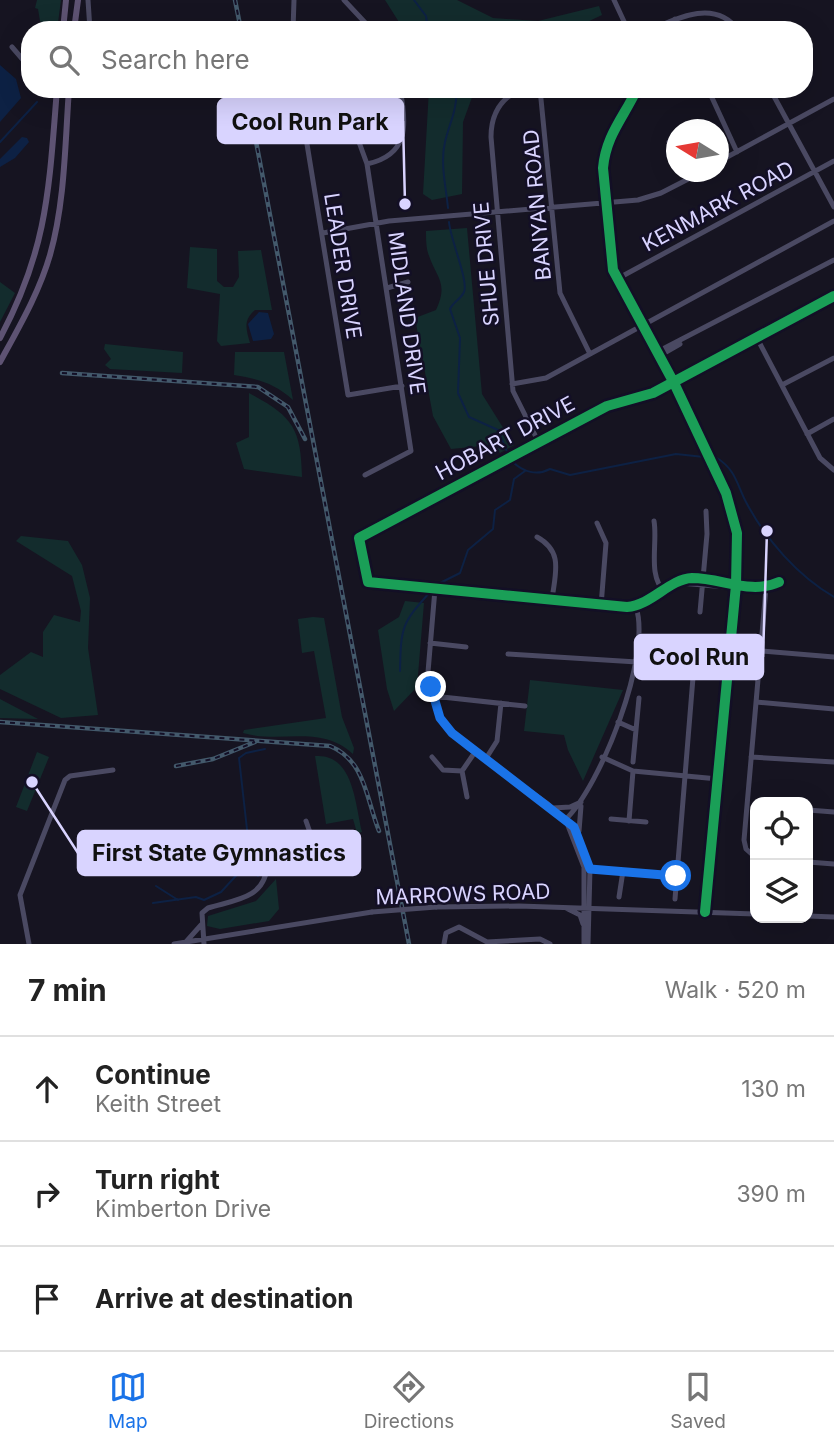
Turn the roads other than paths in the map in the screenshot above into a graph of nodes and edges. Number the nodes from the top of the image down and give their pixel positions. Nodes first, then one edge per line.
1 (66, 0) edge
2 (78, 0) edge
3 (88, 0) edge
4 (294, 0) edge
5 (344, 0) edge
6 (614, 0) edge
7 (675, 19) joint
8 (64, 21) edge
9 (75, 21) edge
10 (89, 21) edge
11 (293, 21) edge
12 (364, 21) edge
13 (624, 21) edge
14 (671, 21) edge
15 (731, 21) edge
16 (12, 47) dead end
17 (21, 58) edge
18 (56, 98) edge
19 (68, 98) edge
20 (300, 98) edge
21 (346, 98) edge
22 (401, 98) edge
23 (510, 98) edge
24 (541, 98) edge
25 (632, 98) edge
26 (712, 98) edge
27 (775, 98) edge
28 (834, 99) edge
29 (789, 124) junction
30 (737, 152) junction
31 (729, 156) edge
32 (834, 161) edge
33 (367, 164) junction
34 (815, 172) junction
35 (676, 182) edge
36 (606, 202) junction
37 (552, 207) junction
38 (834, 207) edge
39 (498, 212) junction
40 (834, 221) edge
41 (378, 223) junction
42 (323, 233) junction
43 (834, 260) edge
44 (617, 279) junction
45 (408, 282) dead end
46 (387, 288) junction
47 (834, 296) edge
48 (643, 325) junction
49 (701, 331) junction
50 (0, 338) edge
51 (757, 338) junction
52 (669, 351) junction
53 (590, 354) junction
54 (658, 354) junction
55 (834, 358) edge
56 (0, 362) edge
57 (666, 369) junction
58 (674, 383) junction
59 (512, 384) junction
60 (782, 385) junction
61 (402, 386) junction
62 (834, 419) edge
63 (807, 434) junction
64 (538, 443) junction
65 (834, 470) edge
66 (365, 475) dead end
67 (706, 511) dead end
68 (654, 521) dead end
69 (597, 523) dead end
70 (537, 537) dead end
71 (703, 582) junction
72 (779, 582) dead end
73 (736, 585) junction
74 (766, 588) junction
75 (435, 589) junction
76 (665, 592) junction
77 (552, 600) junction
78 (601, 606) junction
79 (636, 607) junction
80 (700, 612) dead end
81 (429, 643) junction
82 (466, 647) dead end
83 (761, 651) junction
84 (695, 653) dead end
85 (508, 654) dead end
86 (834, 657) edge
87 (637, 662) junction
88 (693, 669) junction
89 (432, 696) junction
90 (639, 698) dead end
91 (756, 702) junction
92 (501, 703) junction
93 (525, 706) dead end
94 (834, 709) edge
95 (618, 722) junction
96 (636, 730) junction
97 (475, 752) junction
98 (432, 757) dead end
99 (602, 757) junction
100 (751, 757) junction
101 (485, 760) junction
102 (634, 762) dead end
103 (834, 762) edge
104 (113, 770) dead end
105 (463, 771) junction
106 (633, 771) junction
107 (683, 777) junction
108 (718, 779) junction
109 (467, 797) dead end
110 (583, 800) junction
111 (747, 805) junction
112 (750, 805) edge
113 (550, 806) junction
114 (813, 810) edge
115 (834, 812) edge
116 (611, 819) dead end
117 (565, 820) junction
118 (306, 821) dead end
119 (629, 821) junction
120 (646, 822) dead end
121 (581, 839) junction
122 (221, 844) dead end
123 (750, 853) edge
124 (813, 862) edge
125 (834, 864) edge
126 (267, 867) junction
127 (587, 869) junction
128 (623, 871) junction
129 (676, 876) junction
130 (619, 897) dead end
131 (675, 899) dead end
132 (563, 907) junction
133 (588, 908) junction
134 (608, 909) junction
135 (705, 912) junction
136 (750, 914) edge
137 (813, 916) edge
138 (834, 917) edge
139 (201, 925) junction
140 (587, 931) junction
141 (221, 937) junction
142 (204, 942) edge
143 (185, 943) edge
144 (494, 943) edge
145 (29, 944) edge
146 (174, 944) edge
147 (215, 944) edge
148 (444, 944) edge
149 (550, 944) edge
150 (586, 944) edge

1 - 8 main road
2 - 9 main road
3 - 10 street
4 - 11 street
5 - 12 street
6 - 13 street
7 - 14 street
7 - 15 street
16 - 17 street
18 - 50 main road
19 - 56 main road
20 - 42 street, LEADER DRIVE
21 - 33 street, MIDLAND DRIVE
22 - 33 street
23 - 39 street, SHUE DRIVE
24 - 37 street, BANYAN ROAD
25 - 36 street
26 - 30 street
27 - 29 street
28 - 29 street
29 - 30 street
29 - 34 street
30 - 31 street
32 - 34 street, KENMARK ROAD
33 - 41 street, MIDLAND DRIVE
34 - 38 street
34 - 44 street, KENMARK ROAD
35 - 36 street
36 - 37 street
36 - 44 street
37 - 39 street
37 - 53 street, BANYAN ROAD
39 - 41 street
39 - 59 street, SHUE DRIVE
40 - 48 street
41 - 42 street
41 - 46 street, MIDLAND DRIVE
42 - 61 street, LEADER DRIVE
43 - 49 street
44 - 48 street
45 - 46 street
46 - 61 street, MIDLAND DRIVE
47 - 51 street, HOBART DRIVE
48 - 53 street
48 - 54 street
49 - 52 street
49 - 54 street
51 - 58 street, HOBART DRIVE
51 - 60 street
52 - 54 street
52 - 57 street
53 - 59 street
54 - 57 street
55 - 60 street
57 - 58 street
58 - 64 street, HOBART DRIVE
58 - 73 street
59 - 64 street, SHUE DRIVE
60 - 63 street
61 - 66 street, MIDLAND DRIVE
62 - 63 street
63 - 65 street
64 - 75 street, HOBART DRIVE
67 - 71 street
68 - 76 street
69 - 78 street
70 - 77 street
71 - 73 street
71 - 76 street
71 - 80 street
72 - 74 street
73 - 74 street
73 - 108 street
74 - 83 street
75 - 77 street
75 - 81 street
76 - 79 street
77 - 78 street
78 - 79 street
79 - 87 street
81 - 82 street
81 - 89 street
83 - 86 street
83 - 91 street
84 - 88 street
85 - 87 street
87 - 88 street
87 - 95 street
88 - 107 street
89 - 92 street
89 - 97 street
90 - 96 street
91 - 94 street
91 - 100 street
92 - 93 street
92 - 101 street
95 - 96 street
95 - 99 street
96 - 102 street
97 - 101 street
97 - 105 street
98 - 105 street
99 - 106 street
99 - 110 street
100 - 103 street
100 - 111 street
101 - 113 street
104 - 145 street
105 - 109 street
106 - 107 street
106 - 119 street
107 - 108 street
107 - 129 street
108 - 135 street
110 - 113 street
110 - 117 street
110 - 121 street
111 - 112 street
111 - 123 street
113 - 117 street
114 - 115 street
116 - 119 street
117 - 121 street
117 - 127 street
118 - 126 street
119 - 120 street
121 - 127 street
122 - 126 street
124 - 125 street
126 - 139 street
127 - 128 street
127 - 133 street
128 - 129 street
128 - 130 street
129 - 131 street
132 - 133 street, MARROWS ROAD
132 - 140 street
132 - 141 street, MARROWS ROAD, bridge
133 - 134 street, MARROWS ROAD
133 - 140 street
134 - 135 street, MARROWS ROAD
134 - 140 street
135 - 136 street, MARROWS ROAD
137 - 138 street
139 - 142 street
139 - 143 street
140 - 150 street
141 - 142 street, MARROWS ROAD
141 - 147 street
142 - 143 street, MARROWS ROAD
143 - 146 street, MARROWS ROAD
144 - 148 street
144 - 149 street

